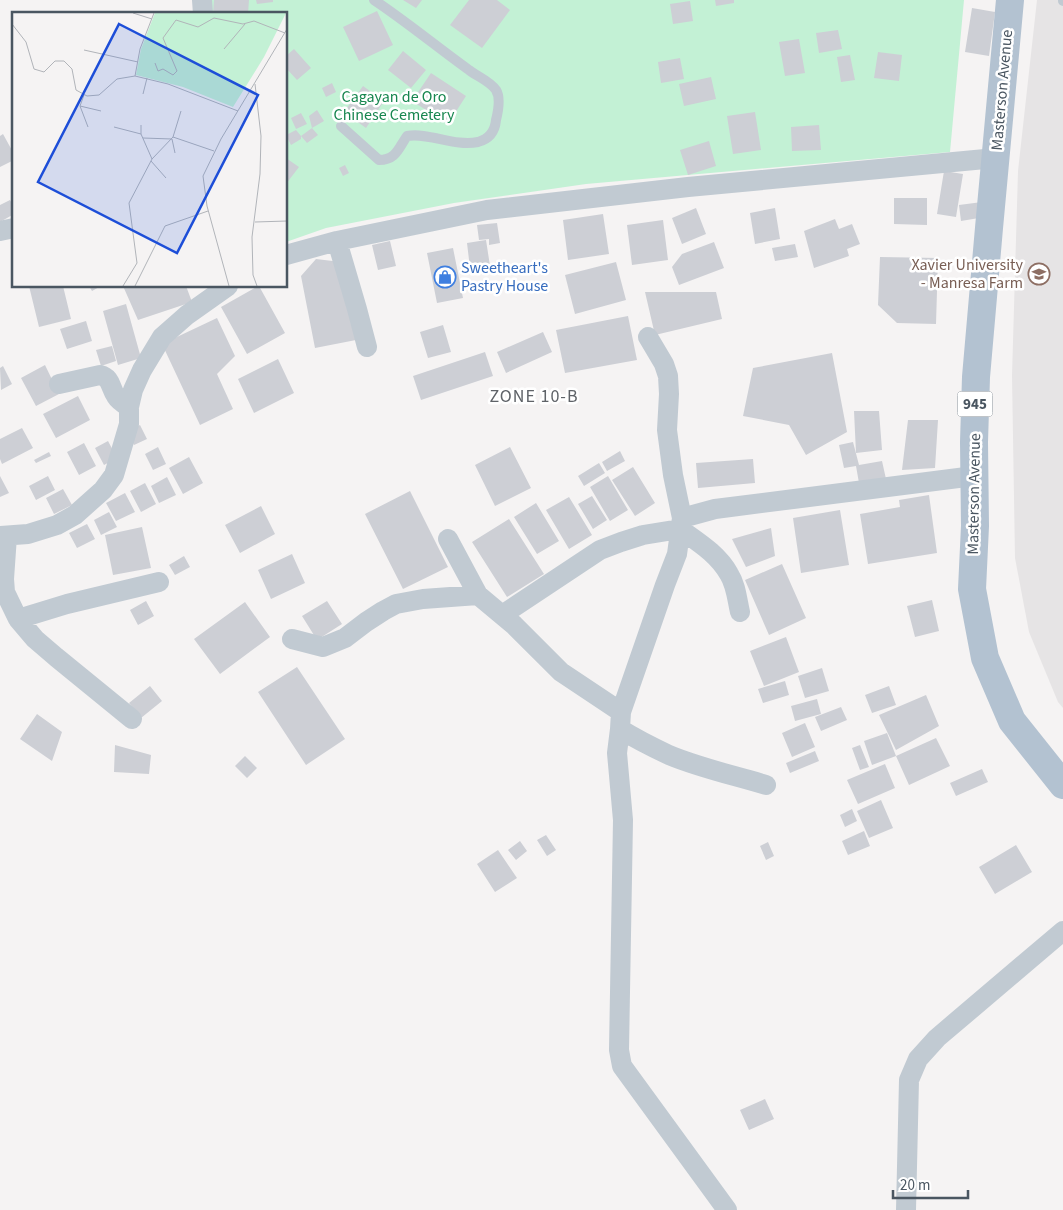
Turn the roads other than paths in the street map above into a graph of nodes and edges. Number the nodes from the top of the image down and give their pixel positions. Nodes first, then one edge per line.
1 (374, 0) edge
2 (1010, 0) edge
3 (341, 126) dead end
4 (996, 158) junction
5 (337, 241) junction
6 (288, 254) edge
7 (225, 288) edge
8 (648, 337) dead end
9 (367, 347) dead end
10 (59, 384) dead end
11 (129, 407) junction
12 (974, 476) junction
13 (681, 524) junction
14 (4, 536) edge
15 (448, 539) dead end
16 (159, 582) dead end
17 (478, 595) junction
18 (740, 612) dead end
19 (502, 615) junction
20 (18, 619) junction
21 (292, 639) dead end
22 (132, 719) dead end
23 (620, 721) junction
24 (766, 785) dead end
25 (1063, 785) edge
26 (1063, 931) edge
27 (727, 1210) edge
28 (906, 1210) edge

1 - 3 lane
2 - 4 main road, Masterson Avenue / 945
4 - 5 street
4 - 12 main road, Masterson Avenue / 945
5 - 6 street
5 - 9 street
7 - 11 street
8 - 13 street
10 - 11 street
11 - 14 street
12 - 13 street
12 - 25 main road, Masterson Avenue / 945
13 - 18 street
13 - 19 street
13 - 23 street
14 - 20 street
15 - 17 street
16 - 20 street
17 - 19 street
17 - 21 street
19 - 23 street
20 - 22 street
23 - 24 street
23 - 27 street
26 - 28 street

